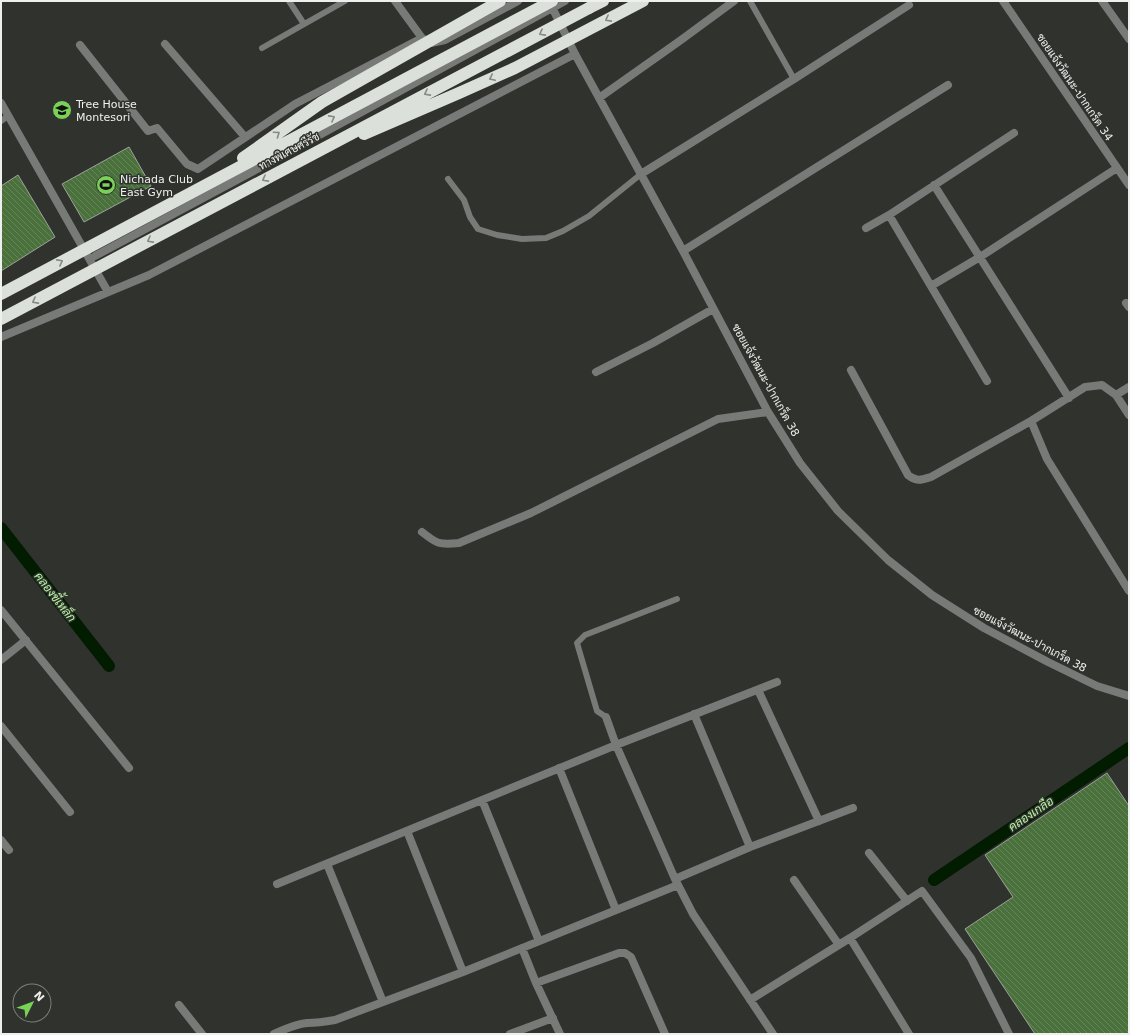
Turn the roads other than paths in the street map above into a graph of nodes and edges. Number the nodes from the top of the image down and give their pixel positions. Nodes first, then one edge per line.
1 (289, 1) edge
2 (345, 1) edge
3 (396, 1) edge
4 (500, 1) edge
5 (518, 1) edge
6 (565, 1) edge
7 (603, 1) edge
8 (643, 1) edge
9 (734, 1) edge
10 (750, 1) edge
11 (1003, 1) edge
12 (1102, 1) edge
13 (551, 3) edge
14 (909, 5) dead end
15 (304, 24) junction
16 (422, 38) junction
17 (1129, 39) edge
18 (80, 44) dead end
19 (165, 44) dead end
20 (262, 48) dead end
21 (575, 54) junction
22 (794, 79) junction
23 (948, 85) dead end
24 (599, 98) junction
25 (1, 103) edge
26 (8, 116) junction
27 (1, 121) edge
28 (1014, 132) dead end
29 (245, 137) junction
30 (299, 160) junction
31 (1117, 168) junction
32 (641, 174) junction
33 (448, 179) dead end
34 (934, 185) junction
35 (1129, 185) edge
36 (199, 188) junction
37 (889, 215) junction
38 (866, 228) dead end
39 (683, 251) junction
40 (95, 256) dead end
41 (980, 257) junction
42 (932, 286) junction
43 (108, 292) junction
44 (1, 294) edge
45 (713, 309) junction
46 (1, 318) edge
47 (1, 338) edge
48 (851, 370) dead end
49 (596, 372) dead end
50 (987, 381) dead end
51 (1129, 387) edge
52 (1116, 396) junction
53 (1069, 398) junction
54 (768, 412) junction
55 (1129, 415) edge
56 (1031, 421) junction
57 (422, 532) dead end
58 (1129, 591) edge
59 (677, 599) dead end
60 (1, 610) edge
61 (26, 640) junction
62 (1, 660) edge
63 (777, 682) dead end
64 (758, 690) junction
65 (1129, 696) edge
66 (694, 714) junction
67 (606, 717) joint
68 (1, 726) edge
69 (616, 745) junction
70 (129, 768) dead end
71 (559, 768) junction
72 (482, 800) junction
73 (853, 808) dead end
74 (70, 812) dead end
75 (819, 821) junction
76 (407, 831) junction
77 (1, 840) edge
78 (750, 847) junction
79 (9, 850) dead end
80 (869, 852) dead end
81 (327, 864) junction
82 (794, 880) dead end
83 (677, 882) junction
84 (277, 884) dead end
85 (907, 901) junction
86 (616, 910) junction
87 (850, 938) junction
88 (539, 941) junction
89 (839, 945) junction
90 (522, 948) junction
91 (463, 972) junction
92 (536, 984) junction
93 (750, 1000) junction
94 (383, 1002) junction
95 (179, 1005) dead end
96 (553, 1018) junction
97 (1006, 1033) edge
98 (202, 1034) edge
99 (274, 1034) edge
100 (510, 1034) edge
101 (560, 1034) edge
102 (665, 1034) edge
103 (773, 1034) edge
104 (909, 1034) edge

1 - 15 lane
2 - 15 lane
3 - 16 street
36 -> 4 highway, bridge
5 - 16 street
6 - 13 street
7 -> 30 highway, ทางพิเศษศรีรัช, bridge
8 -> 30 highway, bridge
9 - 24 street
10 - 22 lane
11 - 31 street, ซอยแจ้งวัฒนะ-ปากเกร็ด 34
12 - 17 street
13 - 21 street, ซอยแจ้งวัฒนะ-ปากเกร็ด 38
36 -> 13 highway, ทางพิเศษศรีรัช, bridge
13 - 40 street
14 - 22 street
15 - 20 lane
16 - 29 street
18 - 29 street
19 - 29 street
21 - 24 street, ซอยแจ้งวัฒนะ-ปากเกร็ด 38
21 - 43 street
22 - 32 street
23 - 39 street
24 - 32 street, ซอยแจ้งวัฒนะ-ปากเกร็ด 38
25 - 26 street
26 - 27 lane
26 - 43 street
28 - 34 street
30 -> 46 highway, ทางพิเศษศรีรัช, bridge
31 - 35 street, ซอยแจ้งวัฒนะ-ปากเกร็ด 34
31 - 41 street
32 - 33 lane
32 - 39 street, ซอยแจ้งวัฒนะ-ปากเกร็ด 38
34 - 37 street
34 - 41 street
44 -> 36 highway, ทางพิเศษศรีรัช, bridge
37 - 38 street
37 - 42 street
39 - 45 street, ซอยแจ้งวัฒนะ-ปากเกร็ด 38
41 - 42 street
41 - 53 street
42 - 50 street
43 - 47 street
45 - 49 street
45 - 54 street, ซอยแจ้งวัฒนะ-ปากเกร็ด 38
48 - 56 street
51 - 52 street
52 - 53 street
52 - 55 street
53 - 56 street
54 - 57 street
54 - 65 street, ซอยแจ้งวัฒนะ-ปากเกร็ด 38
56 - 58 street
59 - 67 lane
60 - 61 street
61 - 62 street
61 - 70 street
63 - 64 street
64 - 66 street
64 - 75 street
66 - 69 street
66 - 78 street
67 - 69 street
68 - 74 street
69 - 71 street
69 - 83 street
71 - 72 street
71 - 86 street
72 - 76 street
72 - 88 street
73 - 75 street
75 - 78 street
76 - 81 street
76 - 91 street
77 - 79 street
78 - 83 street
80 - 85 street
81 - 84 street
81 - 94 street
82 - 89 street
83 - 86 street
83 - 93 street
85 - 87 street
85 - 97 street
86 - 88 street
87 - 89 street
87 - 104 street
88 - 90 street
89 - 93 street
90 - 91 street
90 - 92 street
91 - 94 street
92 - 96 street
92 - 102 street
93 - 103 street
94 - 99 street
95 - 98 street
96 - 100 street
96 - 101 street

